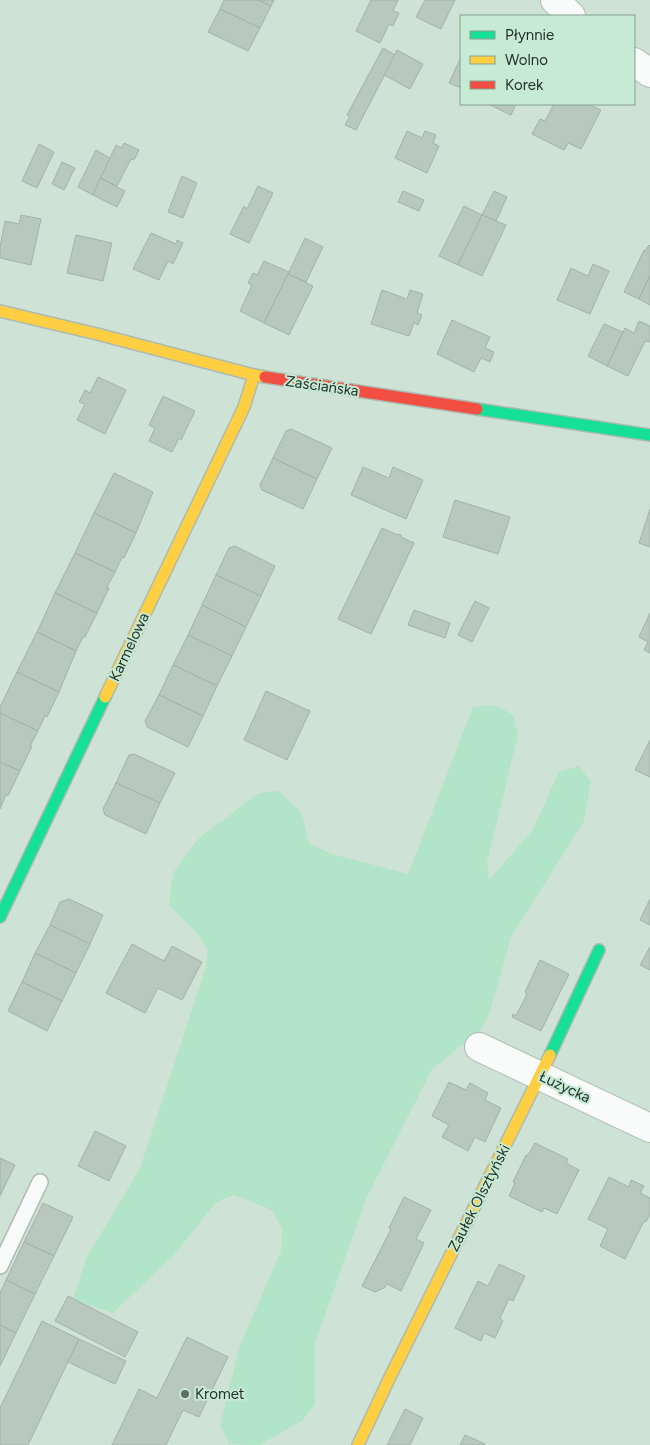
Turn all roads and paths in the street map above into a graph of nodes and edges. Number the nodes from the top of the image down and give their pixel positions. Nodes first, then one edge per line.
1 (555, 0) edge
2 (570, 15) edge
3 (635, 63) edge
4 (650, 73) edge
5 (0, 311) edge
6 (254, 376) junction
7 (650, 436) edge
8 (0, 917) edge
9 (599, 950) dead end
10 (479, 1047) dead end
11 (540, 1076) junction
12 (650, 1128) edge
13 (40, 1182) dead end
14 (0, 1266) edge
15 (358, 1445) edge

1 - 2 street
3 - 4 street
5 - 6 street, Zaściańska
6 - 7 street, Zaściańska
6 - 8 street, Karmelowa
9 - 11 street, Zaułek Olsztyński
10 - 11 street, Łużycka
11 - 12 street, Łużycka
11 - 15 street, Zaułek Olsztyński
13 - 14 lane

